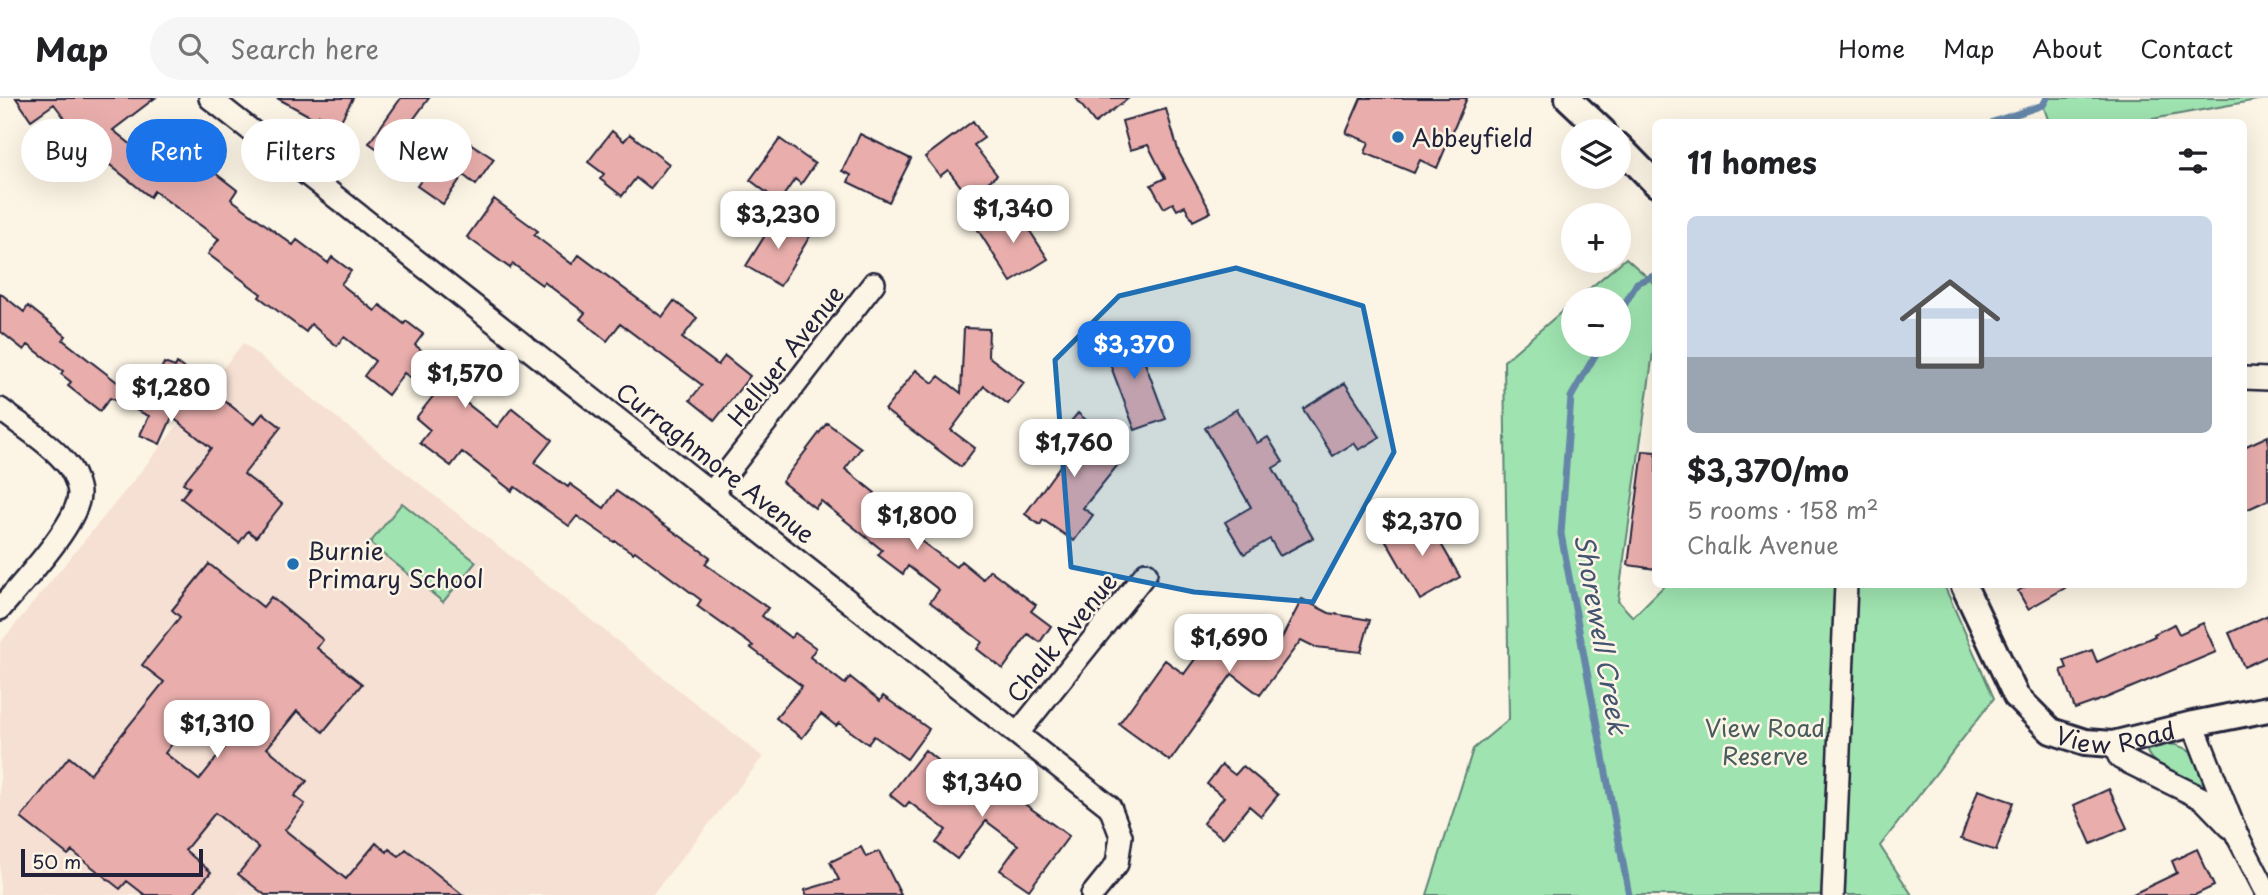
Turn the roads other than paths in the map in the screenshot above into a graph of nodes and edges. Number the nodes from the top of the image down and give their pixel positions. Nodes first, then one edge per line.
1 (210, 98) edge
2 (1568, 98) edge
3 (1590, 119) edge
4 (1631, 158) edge
5 (1652, 180) edge
6 (874, 283) dead end
7 (2247, 378) edge
8 (2268, 379) edge
9 (0, 409) edge
10 (712, 492) junction
11 (1146, 573) dead end
12 (1846, 588) edge
13 (1965, 588) edge
14 (0, 609) edge
15 (2268, 709) edge
16 (2193, 724) junction
17 (1018, 733) junction
18 (2113, 744) junction
19 (2236, 833) junction
20 (1092, 895) edge
21 (1833, 895) edge
22 (2268, 895) edge

1 - 10 street, Curraghmore Avenue
2 - 3 street
4 - 5 street
6 - 10 street, Hellyer Avenue
7 - 8 street
9 - 14 street
10 - 17 street, Curraghmore Avenue
11 - 17 street, Chalk Avenue
12 - 21 street
13 - 18 street, View Road
15 - 16 street, View Road
16 - 18 street, View Road
16 - 19 street
17 - 20 street, Curraghmore Avenue
18 - 19 street
19 - 22 street

